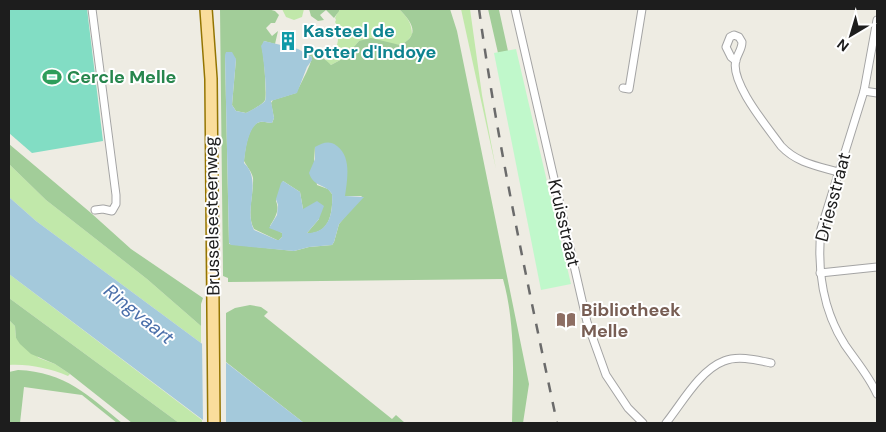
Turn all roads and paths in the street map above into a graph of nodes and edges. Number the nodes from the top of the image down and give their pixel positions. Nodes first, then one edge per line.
1 (92, 9) edge
2 (206, 9) edge
3 (515, 9) edge
4 (642, 9) edge
5 (877, 20) edge
6 (736, 61) dead end
7 (624, 88) dead end
8 (864, 91) junction
9 (877, 93) edge
10 (838, 172) junction
11 (96, 210) dead end
12 (877, 267) edge
13 (820, 273) junction
14 (771, 363) dead end
15 (877, 394) edge
16 (214, 423) edge
17 (643, 423) edge
18 (666, 423) edge

1 - 11 street
2 - 16 main road, Brusselsesteenweg
3 - 17 street, Kruisstraat
4 - 7 street
5 - 8 street, Driesstraat
6 - 10 street
8 - 9 street
8 - 10 street, Driesstraat
10 - 13 street, Driesstraat
12 - 13 street
13 - 15 street, Driesstraat
14 - 18 street

